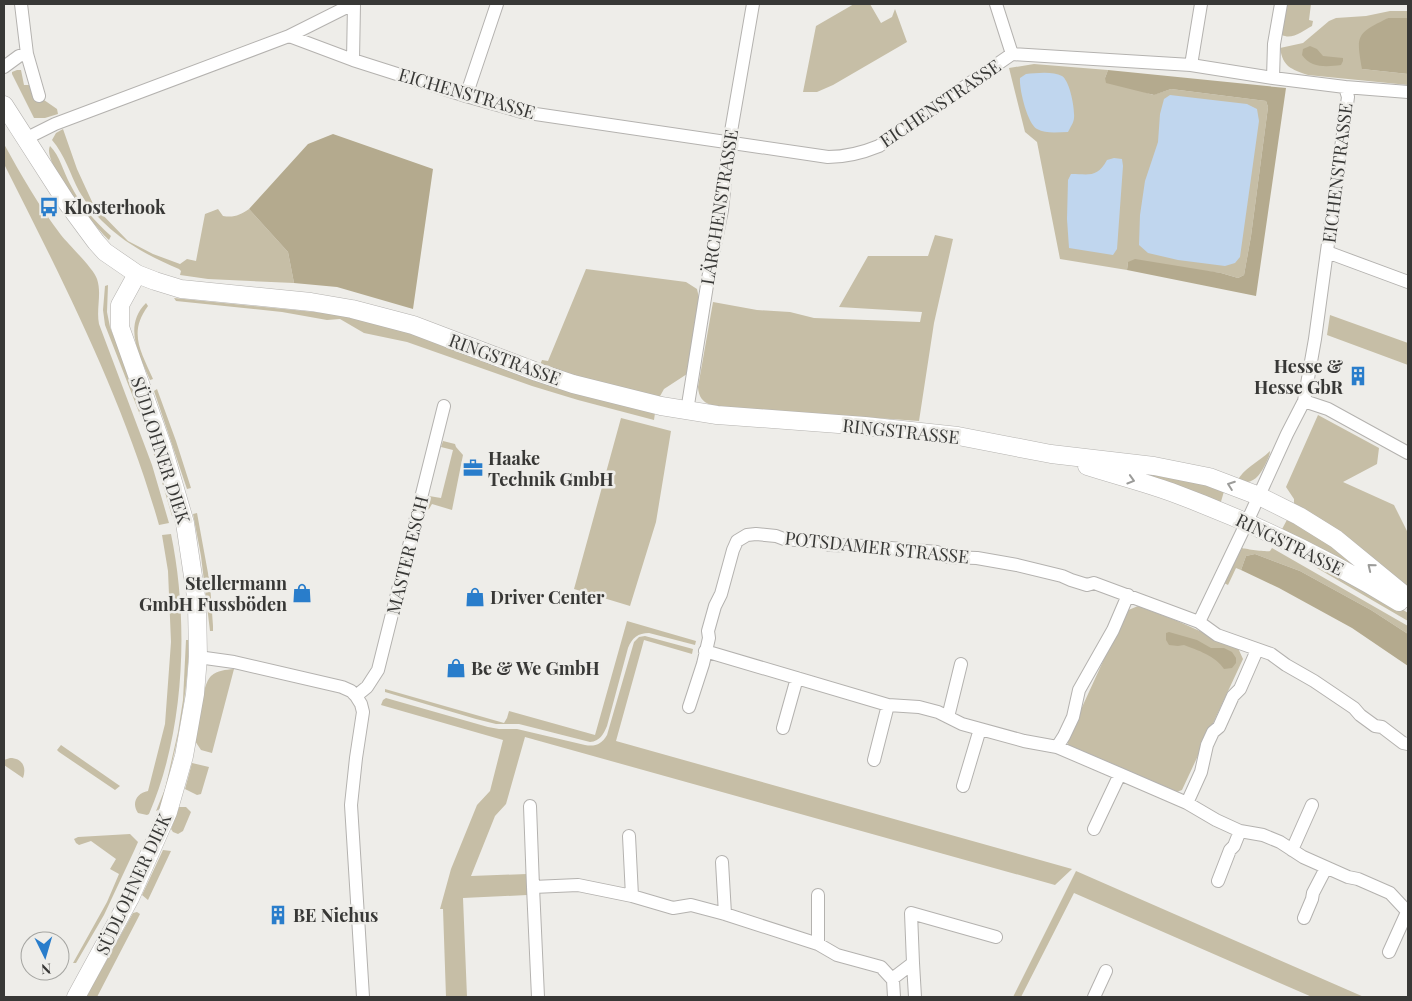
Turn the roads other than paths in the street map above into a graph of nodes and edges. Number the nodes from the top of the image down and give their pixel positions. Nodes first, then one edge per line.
1 (20, 4) edge
2 (353, 4) edge
3 (497, 4) edge
4 (753, 4) edge
5 (996, 4) edge
6 (1201, 4) edge
7 (1281, 4) edge
8 (289, 36) junction
9 (28, 54) junction
10 (1012, 54) junction
11 (353, 60) junction
12 (1191, 65) junction
13 (4, 67) edge
14 (1273, 78) junction
15 (1345, 87) junction
16 (1408, 92) edge
17 (39, 96) dead end
18 (466, 96) junction
19 (4, 105) edge
20 (26, 138) junction
21 (730, 143) junction
22 (1327, 252) junction
23 (136, 274) junction
24 (1408, 282) edge
25 (1304, 401) junction
26 (444, 406) dead end
27 (687, 411) junction
28 (1408, 453) edge
29 (1051, 454) junction
30 (1259, 496) junction
31 (1247, 522) junction
32 (1128, 595) junction
33 (1408, 598) edge
34 (1408, 607) edge
35 (1199, 622) junction
36 (1257, 650) junction
37 (705, 651) junction
38 (198, 657) junction
39 (961, 664) dead end
40 (796, 678) junction
41 (356, 696) junction
42 (888, 705) junction
43 (689, 707) dead end
44 (948, 717) junction
45 (783, 728) dead end
46 (980, 729) junction
47 (1408, 744) edge
48 (1057, 747) junction
49 (874, 760) dead end
50 (1120, 774) junction
51 (964, 786) dead end
52 (1187, 802) junction
53 (1312, 805) dead end
54 (530, 806) dead end
55 (1094, 829) dead end
56 (1240, 831) junction
57 (629, 836) dead end
58 (1292, 850) junction
59 (722, 862) dead end
60 (1326, 868) junction
61 (1218, 880) dead end
62 (533, 887) junction
63 (818, 895) dead end
64 (632, 896) junction
65 (1408, 910) edge
66 (725, 914) junction
67 (1304, 918) dead end
68 (996, 937) dead end
69 (818, 944) junction
70 (1389, 952) dead end
71 (913, 963) junction
72 (1106, 971) dead end
73 (892, 979) junction
74 (76, 997) edge
75 (363, 997) edge
76 (538, 997) edge
77 (894, 997) edge
78 (915, 997) edge
79 (1094, 997) edge

1 - 9 street
2 - 8 street
2 - 11 street
3 - 18 street
4 - 21 street, LÄRCHENSTRASSE
5 - 10 street
6 - 12 street
7 - 14 street
8 - 11 street, EICHENSTRASSE
8 - 20 street
9 - 13 street
9 - 17 street
10 - 12 street, EICHENSTRASSE
10 - 21 street, EICHENSTRASSE
11 - 18 street, EICHENSTRASSE
12 - 14 street, EICHENSTRASSE
14 - 15 street, EICHENSTRASSE
15 - 16 street
15 - 22 street, EICHENSTRASSE
18 - 21 street, EICHENSTRASSE
19 - 20 main road, RINGSTRASSE
20 - 23 main road, RINGSTRASSE
21 - 27 street, LÄRCHENSTRASSE
22 - 24 street
22 - 25 street, EICHENSTRASSE
23 - 27 main road, RINGSTRASSE
23 - 38 main road, SÜDLOHNER DIEK
25 - 28 street
25 - 30 street, EICHENSTRASSE
26 - 41 street, MASTER ESCH
27 - 29 main road, RINGSTRASSE
30 -> 29 main road, RINGSTRASSE
29 -> 31 main road, RINGSTRASSE
30 - 31 street, EICHENSTRASSE
33 -> 30 main road, RINGSTRASSE
31 - 34 main road, RINGSTRASSE
31 - 35 street, EICHENSTRASSE
32 - 35 street, POTSDAMER STRASSE
32 - 37 street, POTSDAMER STRASSE
32 - 48 street
35 - 36 street, POTSDAMER STRASSE
36 - 47 street, POTSDAMER STRASSE
36 - 52 street
37 - 40 street
37 - 43 street, POTSDAMER STRASSE
38 - 41 street
38 - 74 main road, SÜDLOHNER DIEK
39 - 44 street
40 - 42 street
40 - 45 street
41 - 75 street
42 - 44 street
42 - 49 street
44 - 46 street
46 - 48 street
46 - 51 street
48 - 50 street
50 - 52 street
50 - 55 street
52 - 56 street
53 - 58 street
54 - 62 street
56 - 58 street
56 - 61 street
57 - 64 street
58 - 60 street
59 - 66 street
60 - 65 street
60 - 67 street
62 - 64 street
62 - 76 street
63 - 69 street
64 - 66 street
65 - 70 street
66 - 69 street
68 - 71 street
69 - 73 street
71 - 73 street
71 - 78 street
72 - 79 street
73 - 77 street

